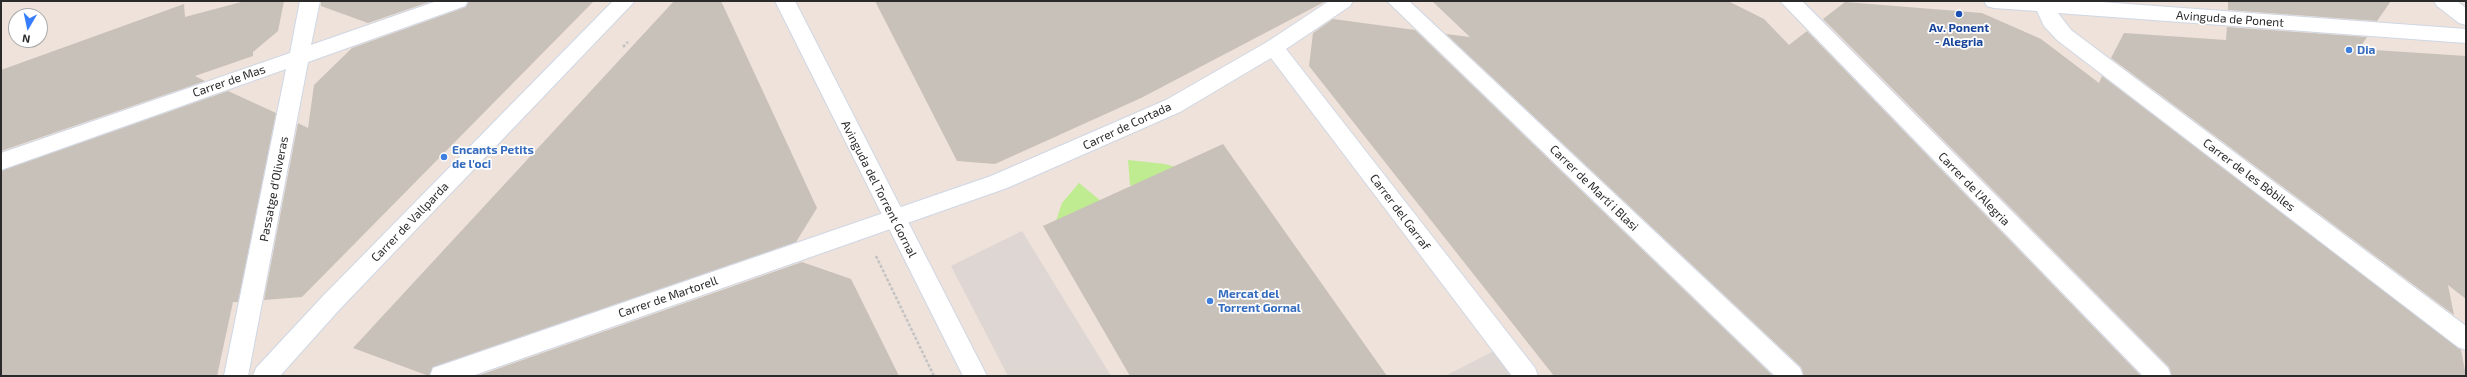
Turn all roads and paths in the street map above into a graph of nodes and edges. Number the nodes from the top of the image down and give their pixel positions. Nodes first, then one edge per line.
1 (310, 1) edge
2 (458, 1) edge
3 (625, 1) edge
4 (784, 1) edge
5 (1343, 1) edge
6 (1397, 1) edge
7 (1790, 1) edge
8 (1994, 1) edge
9 (2444, 1) edge
10 (2043, 3) edge
11 (2466, 18) edge
12 (2466, 36) edge
13 (628, 42) dead end
14 (623, 47) dead end
15 (1274, 47) junction
16 (299, 58) junction
17 (1, 162) edge
18 (895, 220) junction
19 (2466, 340) edge
20 (236, 376) edge
21 (265, 376) edge
22 (442, 376) edge
23 (975, 376) edge
24 (1526, 376) edge
25 (1791, 376) edge
26 (2159, 376) edge

1 - 16 street, Passatge d'Oliveras
2 - 16 street, Carrer de Mas
3 - 21 street, Carrer de Vallparda
4 - 18 street, Avinguda del Torrent Gornal
5 - 15 street, Carrer de Cortada
6 - 25 street, Carrer de Martí i Blasi
7 - 26 street, Carrer de l'Alegria
8 - 10 street, Avinguda de Ponent
9 - 11 street
10 - 12 street, Avinguda de Ponent
10 - 19 street, Carrer de les Bòbiles
13 - 14 path
15 - 18 street, Carrer de Cortada
15 - 24 street, Carrer del Garraf
16 - 17 street, Carrer de Mas
16 - 20 street, Passatge d'Oliveras
18 - 22 street, Carrer de Martorell
18 - 23 street, Avinguda del Torrent Gornal

